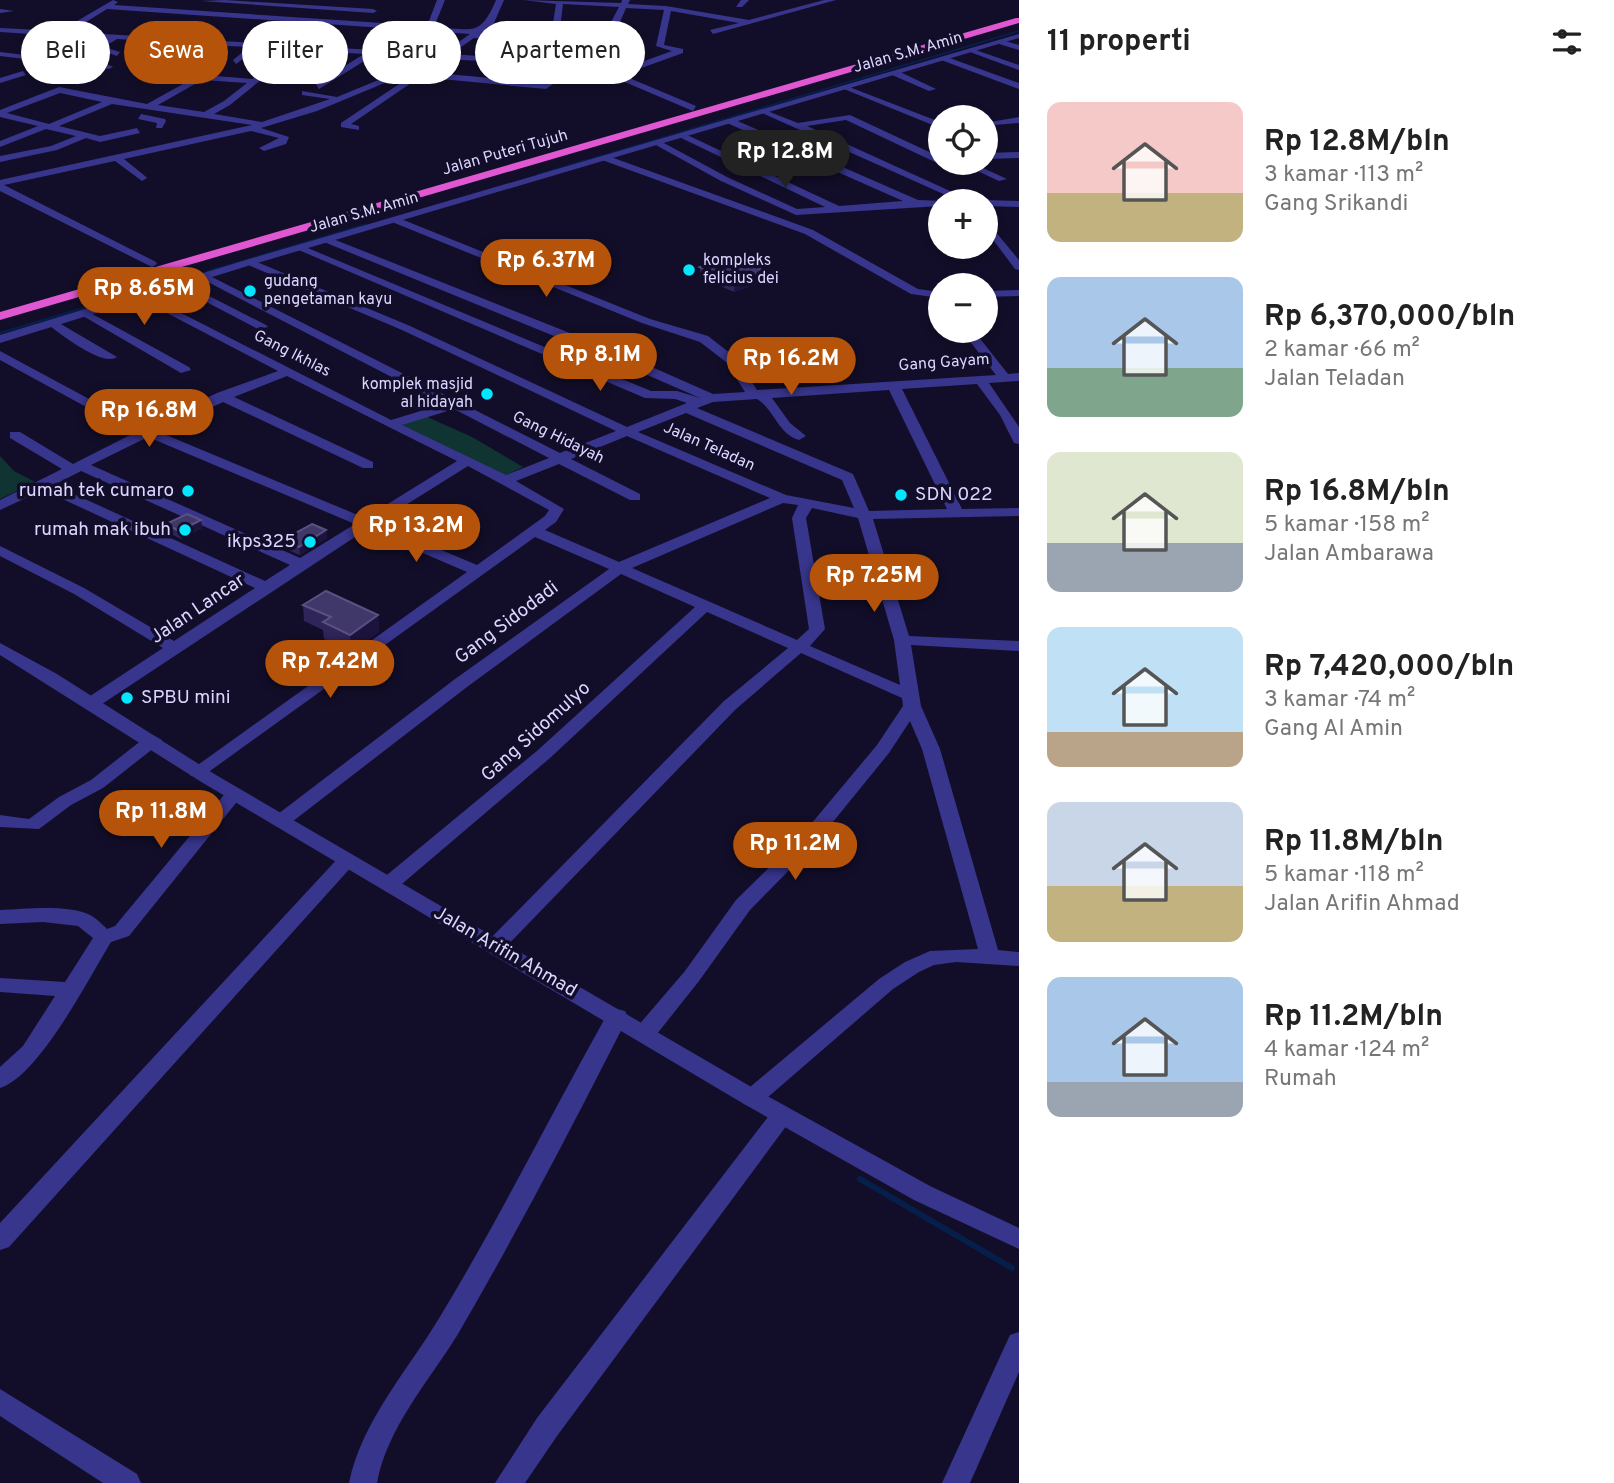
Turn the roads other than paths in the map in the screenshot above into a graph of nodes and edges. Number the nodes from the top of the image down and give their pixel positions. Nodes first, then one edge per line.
1 (117, 0) edge
2 (192, 0) edge
3 (379, 0) edge
4 (441, 0) edge
5 (500, 0) edge
6 (527, 0) edge
7 (678, 0) edge
8 (832, 0) edge
9 (240, 1) edge
10 (560, 1) edge
11 (624, 2) edge
12 (315, 3) edge
13 (106, 7) junction
14 (667, 8) junction
15 (142, 9) junction
16 (349, 9) junction
17 (0, 10) edge
18 (373, 10) junction
19 (10, 11) dead end
20 (228, 14) junction
21 (1019, 15) edge
22 (131, 16) dead end
23 (1019, 20) edge
24 (83, 21) edge
25 (218, 21) edge
26 (332, 21) joint
27 (366, 21) edge
28 (432, 21) edge
29 (491, 21) edge
30 (557, 21) edge
31 (615, 21) edge
32 (747, 22) junction
33 (1, 31) edge
34 (21, 32) edge
35 (713, 32) dead end
36 (110, 37) edge
37 (115, 37) junction
38 (124, 37) edge
39 (1019, 37) edge
40 (1002, 42) junction
41 (925, 45) junction
42 (1019, 48) edge
43 (973, 50) junction
44 (0, 54) edge
45 (117, 54) dead end
46 (362, 56) edge
47 (21, 57) edge
48 (242, 57) edge
49 (944, 58) junction
50 (236, 62) dead end
51 (645, 64) edge
52 (1019, 68) edge
53 (895, 73) junction
54 (21, 74) edge
55 (0, 81) edge
56 (190, 84) edge
57 (249, 84) edge
58 (375, 84) edge
59 (405, 84) edge
60 (520, 84) edge
61 (549, 84) edge
62 (636, 84) edge
63 (320, 86) dead end
64 (1019, 86) edge
65 (847, 87) junction
66 (932, 89) dead end
67 (304, 93) dead end
68 (340, 98) junction
69 (111, 102) junction
70 (147, 107) junction
71 (693, 108) junction
72 (313, 109) junction
73 (765, 111) junction
74 (0, 113) edge
75 (205, 115) junction
76 (360, 116) junction
77 (928, 120) edge
78 (1019, 120) edge
79 (730, 121) junction
80 (998, 122) edge
81 (264, 124) junction
82 (799, 125) junction
83 (48, 126) junction
84 (159, 126) dead end
85 (250, 128) junction
86 (356, 128) dead end
87 (137, 131) dead end
88 (86, 135) junction
89 (682, 136) junction
90 (0, 144) edge
91 (659, 144) junction
92 (264, 148) dead end
93 (94, 149) dead end
94 (998, 149) edge
95 (928, 155) edge
96 (1015, 155) edge
97 (123, 158) junction
98 (605, 158) junction
99 (0, 159) edge
100 (928, 167) edge
101 (903, 173) junction
102 (993, 175) edge
103 (142, 178) dead end
104 (1002, 179) dead end
105 (0, 185) edge
106 (940, 189) edge
107 (916, 203) junction
108 (928, 203) edge
109 (998, 203) edge
110 (1019, 204) edge
111 (836, 208) junction
112 (396, 220) junction
113 (998, 239) edge
114 (328, 240) junction
115 (299, 248) junction
116 (250, 262) junction
117 (152, 264) junction
118 (1019, 267) edge
119 (204, 276) junction
120 (180, 284) junction
121 (1019, 293) edge
122 (928, 294) edge
123 (998, 294) edge
124 (142, 296) junction
125 (483, 303) junction
126 (0, 308) edge
127 (87, 314) junction
128 (455, 315) junction
129 (0, 316) edge
130 (54, 324) junction
131 (262, 327) dead end
132 (0, 339) edge
133 (977, 343) edge
134 (0, 355) edge
135 (614, 355) junction
136 (111, 357) dead end
137 (584, 368) junction
138 (185, 370) dead end
139 (289, 371) junction
140 (1004, 377) junction
141 (1019, 377) edge
142 (980, 379) junction
143 (893, 384) junction
144 (756, 394) junction
145 (221, 396) junction
146 (697, 403) junction
147 (456, 405) junction
148 (390, 424) junction
149 (626, 430) junction
150 (144, 432) junction
151 (15, 435) dead end
152 (799, 436) dead end
153 (1019, 440) edge
154 (562, 457) junction
155 (467, 461) junction
156 (368, 464) dead end
157 (75, 467) junction
158 (506, 480) junction
159 (43, 485) junction
160 (635, 497) dead end
161 (782, 498) junction
162 (808, 504) junction
163 (0, 506) edge
164 (1019, 512) edge
165 (957, 514) junction
166 (865, 515) junction
167 (368, 523) junction
168 (533, 530) junction
169 (0, 550) edge
170 (301, 564) junction
171 (621, 567) junction
172 (478, 571) junction
173 (265, 587) junction
174 (706, 605) junction
175 (902, 640) junction
176 (799, 646) junction
177 (1019, 646) edge
178 (0, 648) edge
179 (175, 648) junction
180 (911, 700) junction
181 (93, 702) junction
182 (153, 740) junction
183 (197, 772) junction
184 (234, 794) junction
185 (0, 821) edge
186 (281, 821) junction
187 (347, 860) junction
188 (389, 884) junction
189 (0, 917) edge
190 (104, 937) junction
191 (494, 947) junction
192 (990, 957) junction
193 (1019, 960) edge
194 (0, 985) edge
195 (70, 990) junction
196 (617, 1017) junction
197 (645, 1033) junction
198 (0, 1080) edge
199 (752, 1098) junction
200 (782, 1115) junction
201 (1019, 1239) edge
202 (0, 1240) edge
203 (1019, 1343) edge
204 (0, 1401) edge
205 (127, 1483) edge
206 (363, 1483) edge
207 (509, 1483) edge
208 (956, 1483) edge

1 - 13 street
2 - 9 street
3 - 18 street
4 - 28 street
5 - 29 street
6 - 10 street
7 - 14 street
8 - 32 street
9 - 12 street
9 - 20 street
10 - 11 street
10 - 30 street
11 - 14 street
11 - 31 street
12 - 16 street
13 - 15 street
13 - 24 street
14 - 32 street
14 - 51 street
15 - 20 street
15 - 22 street
16 - 18 street
16 - 26 street
17 - 19 street
18 - 27 street
20 - 25 street
20 - 26 street
21 - 41 highway, Jalan Puteri Tujuh
23 - 41 highway, Jalan Puteri Tujuh
32 - 35 street
33 - 34 street
36 - 37 street
37 - 38 street
37 - 45 street
39 - 40 street, Jalan S.M. Amin
40 - 42 street
40 - 43 street, Jalan S.M. Amin
41 - 71 highway, Jalan Puteri Tujuh
41 - 129 highway, Jalan Puteri Tujuh
43 - 49 street, Jalan S.M. Amin
43 - 52 street
44 - 47 street
46 - 63 street
48 - 50 street
49 - 53 street, Jalan S.M. Amin
49 - 64 street
53 - 65 street, Jalan S.M. Amin
53 - 66 street
54 - 55 street
56 - 70 street
57 - 75 street
58 - 68 street
59 - 76 street
60 - 61 street
62 - 71 street
65 - 73 street, Jalan S.M. Amin
65 - 77 street
67 - 68 street
68 - 72 street
69 - 70 street
69 - 74 street
69 - 83 street
70 - 75 street
70 - 84 street
71 - 117 highway, Jalan Puteri Tujuh
72 - 76 street
72 - 81 street
73 - 79 street, Jalan S.M. Amin
73 - 82 street
74 - 83 street
75 - 81 street
76 - 86 street
78 - 80 street
79 - 89 street, Jalan S.M. Amin
79 - 107 street
81 - 85 street
82 - 95 street
82 - 101 street
83 - 88 street
83 - 90 street
85 - 92 street
85 - 97 street
87 - 88 street
88 - 99 street
89 - 91 street, Jalan S.M. Amin
89 - 111 street
91 - 98 street, Jalan S.M. Amin
91 - 111 street
93 - 97 street
94 - 96 street
97 - 103 street
97 - 105 street
98 - 112 street, Jalan S.M. Amin
98 - 122 street
100 - 101 street
101 - 106 street
102 - 104 street
105 - 117 street
107 - 108 street
107 - 111 street
109 - 110 street
112 - 114 street, Jalan S.M. Amin
112 - 144 street
113 - 118 street
114 - 115 street, Jalan S.M. Amin
114 - 125 street
115 - 116 street, Jalan S.M. Amin
115 - 128 street
116 - 119 street, Jalan S.M. Amin
116 - 149 street, Jalan Teladan
117 - 126 highway, Jalan Puteri Tujuh
119 - 120 street, Jalan S.M. Amin
119 - 147 street, Gang Hidayah
120 - 124 street, Jalan S.M. Amin
120 - 131 street
121 - 123 street
124 - 127 street, Jalan S.M. Amin
124 - 139 street, Gang Ikhlas
125 - 128 street
125 - 135 street
127 - 130 street, Jalan S.M. Amin
127 - 138 street
128 - 137 street
130 - 132 street, Jalan S.M. Amin
130 - 136 street
133 - 140 street
134 - 150 street
135 - 137 street
135 - 146 street
137 - 146 street
139 - 145 street
139 - 148 street, Gang Ikhlas
140 - 141 street, Gang Gayam
140 - 142 street, Gang Gayam
142 - 143 street, Gang Gayam
142 - 153 street
143 - 144 street, Gang Gayam
143 - 165 street
144 - 146 street, Gang Gayam
144 - 152 street
145 - 150 street
145 - 156 street
146 - 149 street, Gang Gayam
146 - 166 street
147 - 148 street
147 - 154 street, Gang Hidayah
148 - 155 street, Gang Ikhlas
149 - 154 street, Gang Gayam
149 - 161 street, Jalan Teladan
150 - 157 street
150 - 167 street
151 - 157 street
154 - 158 street, Gang Gayam
154 - 160 street, Gang Hidayah
155 - 158 street, Gang Ikhlas
155 - 167 street, Jalan Lancar
157 - 159 street
157 - 170 street
158 - 168 street, Gang Ikhlas
159 - 163 street
159 - 173 street
161 - 162 street, Jalan Teladan
161 - 171 street, Gang Sidodadi
162 - 166 street, Jalan Teladan
162 - 176 street
164 - 165 street, Jalan Teladan
165 - 166 street, Jalan Teladan
166 - 175 street
167 - 170 street, Jalan Lancar
167 - 172 street
168 - 171 street
168 - 172 street
169 - 179 street
170 - 173 street, Jalan Lancar
171 - 174 street
171 - 186 street, Gang Sidodadi
172 - 183 street
173 - 179 street, Jalan Lancar
174 - 176 street
174 - 188 street, Gang Sidomulyo
175 - 177 street
175 - 180 street
176 - 180 street
176 - 191 street
178 - 181 street, Jalan Arifin Ahmad
179 - 181 street, Jalan Lancar
180 - 192 street
180 - 197 street
181 - 182 street, Jalan Arifin Ahmad
182 - 183 street, Jalan Arifin Ahmad
182 - 185 street
183 - 184 street, Jalan Arifin Ahmad
184 - 186 street, Jalan Arifin Ahmad
184 - 190 street
186 - 187 street, Jalan Arifin Ahmad
187 - 188 street, Jalan Arifin Ahmad
187 - 202 street
188 - 191 street, Jalan Arifin Ahmad
189 - 190 street
190 - 195 street
191 - 196 street, Jalan Arifin Ahmad
192 - 193 street
192 - 199 street
194 - 195 street
195 - 198 street
196 - 197 street, Jalan Arifin Ahmad
196 - 206 street
197 - 199 street, Jalan Arifin Ahmad
199 - 200 street, Jalan Arifin Ahmad
200 - 201 street, Jalan Arifin Ahmad
200 - 207 street
203 - 208 street
204 - 205 street

